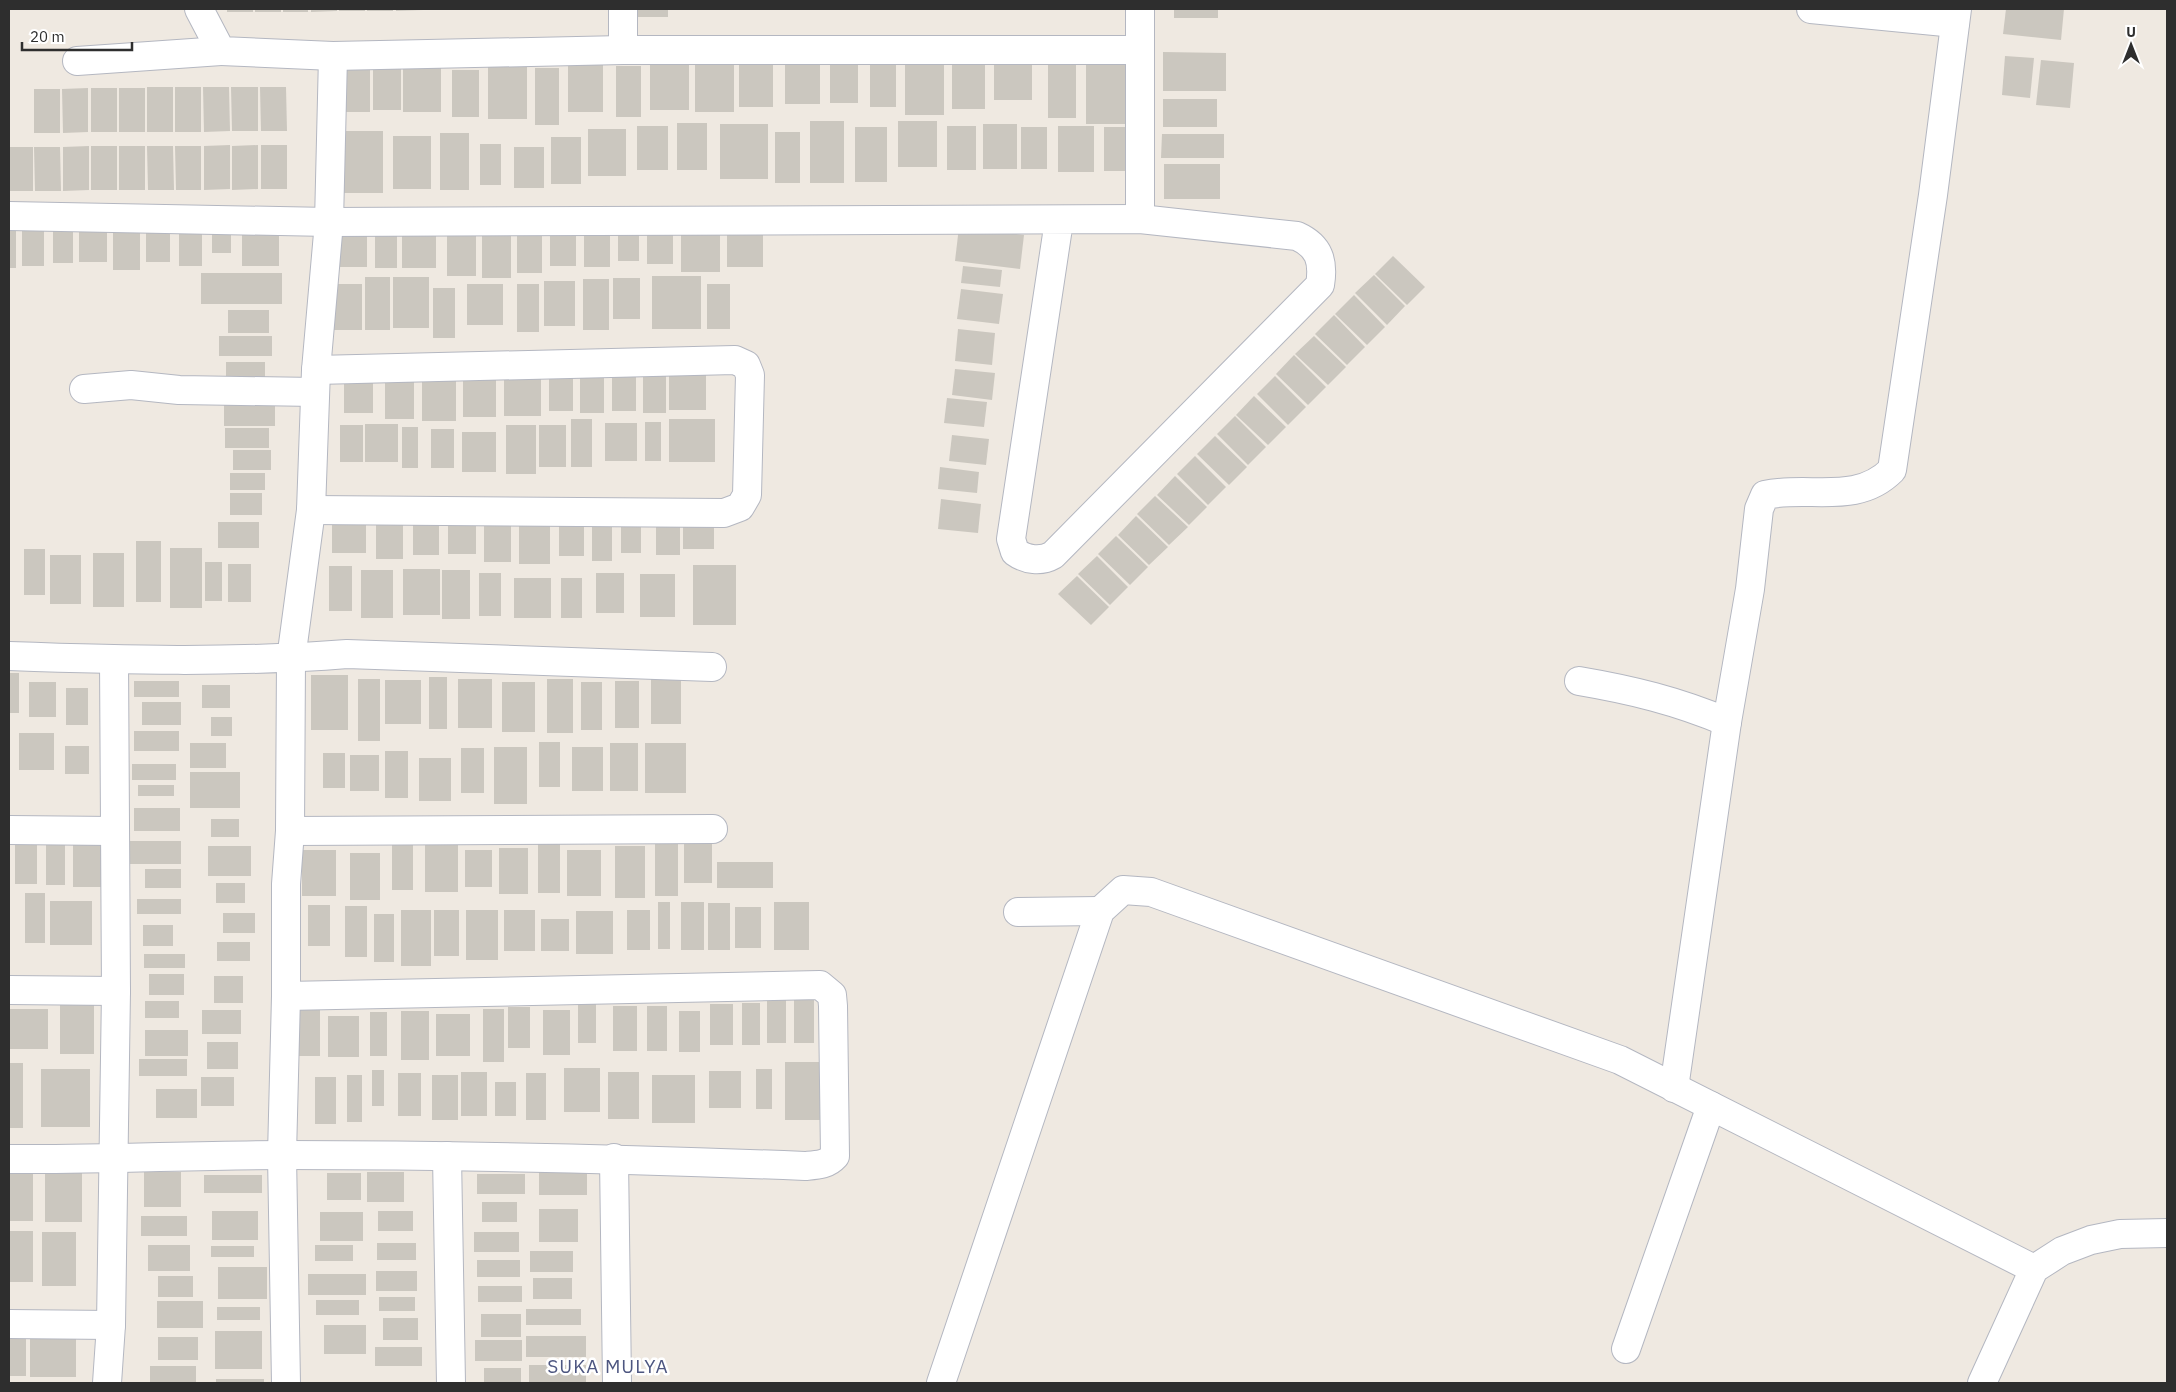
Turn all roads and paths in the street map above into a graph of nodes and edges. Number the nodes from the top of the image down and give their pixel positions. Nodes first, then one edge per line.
1 (199, 9) edge
2 (623, 9) edge
3 (1140, 9) edge
4 (1811, 9) edge
5 (1956, 16) edge
6 (622, 50) junction
7 (1140, 50) junction
8 (220, 51) junction
9 (333, 56) junction
10 (77, 61) dead end
11 (9, 216) edge
12 (1140, 220) junction
13 (1059, 221) junction
14 (329, 222) junction
15 (315, 381) junction
16 (84, 389) dead end
17 (311, 510) junction
18 (9, 656) edge
19 (291, 659) junction
20 (114, 660) junction
21 (712, 667) dead end
22 (1579, 681) dead end
23 (1727, 722) junction
24 (713, 829) dead end
25 (9, 830) edge
26 (113, 831) junction
27 (290, 831) junction
28 (1100, 911) junction
29 (1018, 912) dead end
30 (9, 990) edge
31 (116, 991) junction
32 (286, 996) junction
33 (1674, 1088) junction
34 (1711, 1106) junction
35 (282, 1155) junction
36 (447, 1156) junction
37 (614, 1158) junction
38 (9, 1159) edge
39 (112, 1160) junction
40 (2167, 1233) edge
41 (2034, 1269) junction
42 (9, 1324) edge
43 (111, 1325) junction
44 (1626, 1349) dead end
45 (107, 1383) edge
46 (286, 1383) edge
47 (451, 1383) edge
48 (616, 1383) edge
49 (941, 1383) edge
50 (1982, 1383) edge

1 - 8 street
2 - 6 street
3 - 7 street
4 - 5 street
5 - 23 street
6 - 7 street
6 - 9 street
7 - 12 street
8 - 9 street
8 - 10 street
9 - 14 street
11 - 14 street
12 - 13 street
12 - 13 street
13 - 14 street
14 - 15 street
15 - 16 street
15 - 17 street
15 - 17 street
17 - 19 street
18 - 20 street
19 - 20 street
19 - 21 street
19 - 27 street
20 - 26 street
22 - 23 street
23 - 33 street
24 - 27 street
25 - 26 street
26 - 31 street
27 - 32 street
28 - 29 street
28 - 33 street
28 - 49 street
30 - 31 street
31 - 39 street
32 - 35 street
32 - 37 street
33 - 34 street
34 - 41 street
34 - 44 street
35 - 36 street
35 - 39 street
35 - 46 street
36 - 37 street
36 - 47 street
37 - 48 street
38 - 39 street
39 - 43 street
40 - 41 street
41 - 50 street
42 - 43 street
43 - 45 street

